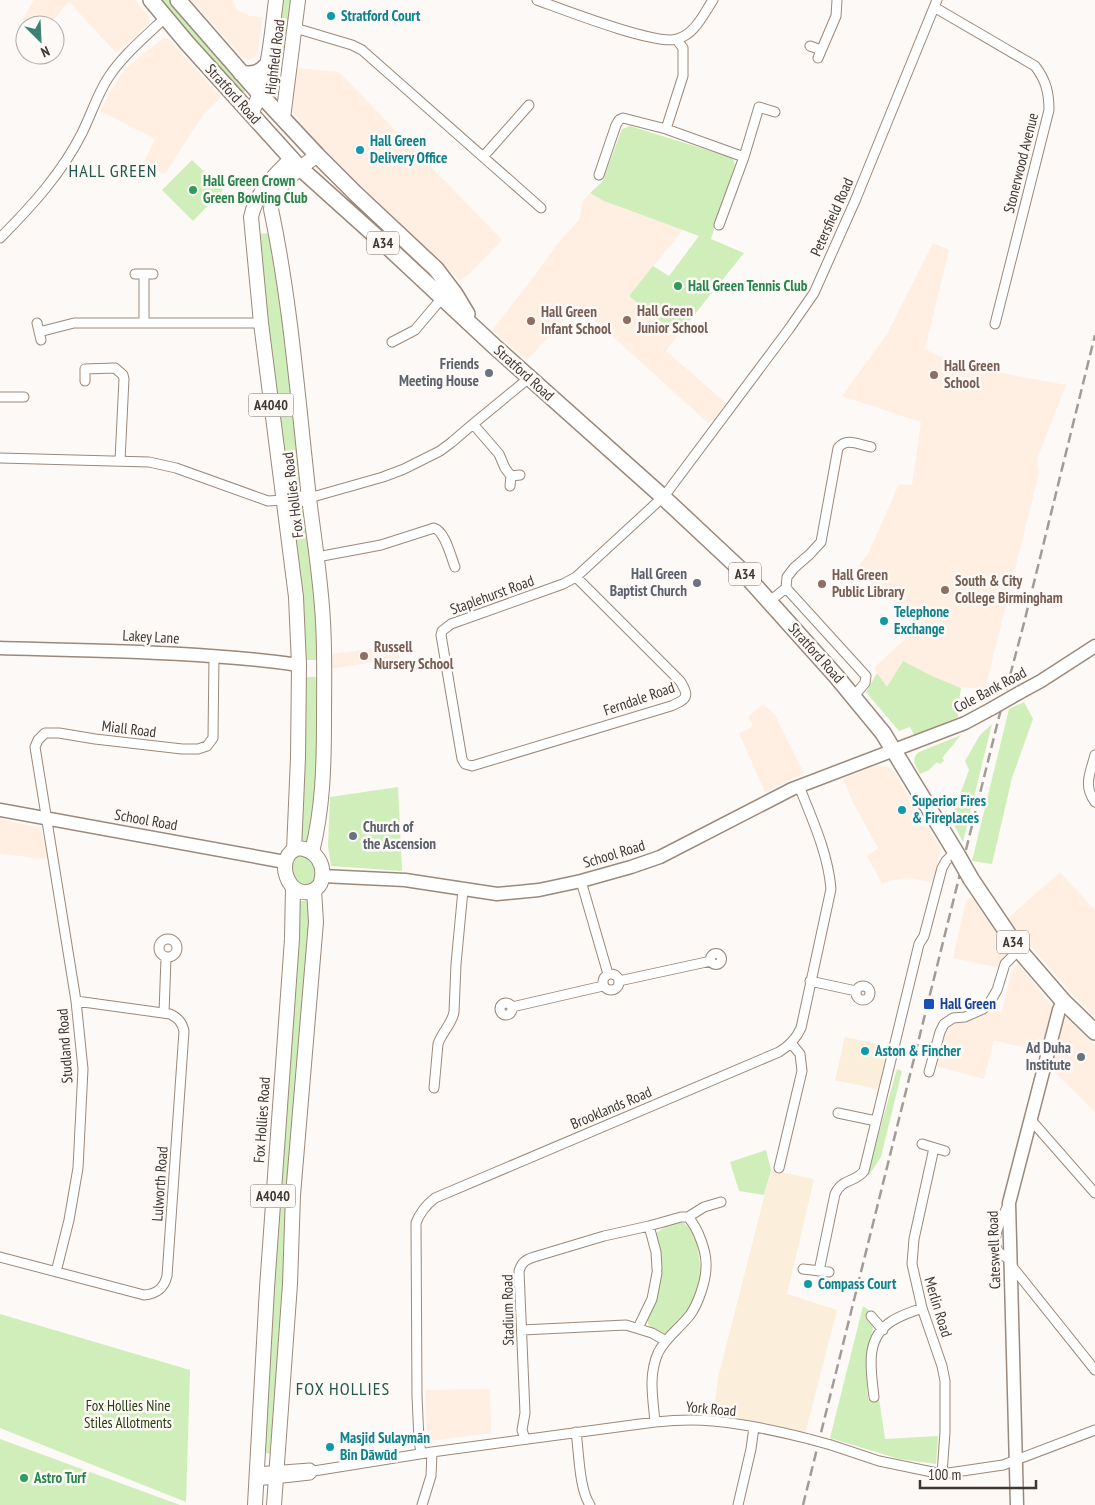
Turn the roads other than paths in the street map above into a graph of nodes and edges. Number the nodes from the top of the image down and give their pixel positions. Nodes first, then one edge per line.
1 (151, 0) edge
2 (178, 0) edge
3 (276, 0) edge
4 (298, 0) edge
5 (537, 0) edge
6 (713, 0) edge
7 (837, 0) edge
8 (936, 2) edge
9 (166, 17) junction
10 (295, 28) junction
11 (677, 40) junction
12 (810, 46) dead end
13 (266, 69) junction
14 (242, 73) junction
15 (289, 77) junction
16 (260, 94) junction
17 (529, 105) dead end
18 (775, 112) dead end
19 (251, 114) junction
20 (283, 118) junction
21 (666, 129) junction
22 (317, 155) junction
23 (483, 157) junction
24 (744, 157) junction
25 (296, 164) junction
26 (599, 175) dead end
27 (541, 208) dead end
28 (719, 225) dead end
29 (274, 228) junction
30 (251, 229) junction
31 (0, 238) edge
32 (144, 274) dead end
33 (447, 293) junction
34 (144, 323) junction
35 (261, 323) junction
36 (995, 324) dead end
37 (39, 332) dead end
38 (392, 342) dead end
39 (529, 378) junction
40 (85, 381) dead end
41 (0, 397) edge
42 (24, 397) dead end
43 (473, 424) junction
44 (871, 447) dead end
45 (0, 458) edge
46 (120, 460) junction
47 (510, 486) dead end
48 (663, 497) junction
49 (309, 498) junction
50 (283, 500) junction
51 (317, 557) junction
52 (454, 567) dead end
53 (576, 577) junction
54 (786, 588) junction
55 (770, 601) junction
56 (1095, 646) edge
57 (0, 648) edge
58 (214, 656) junction
59 (299, 665) junction
60 (324, 665) junction
61 (854, 696) junction
62 (894, 751) junction
63 (1095, 755) edge
64 (472, 766) joint
65 (799, 786) junction
66 (1095, 802) edge
67 (0, 810) edge
68 (48, 819) junction
69 (294, 850) junction
70 (312, 852) junction
71 (956, 854) junction
72 (285, 862) junction
73 (322, 876) junction
74 (581, 881) junction
75 (293, 887) junction
76 (314, 890) junction
77 (463, 890) junction
78 (1019, 950) junction
79 (166, 958) dead end
80 (711, 962) dead end
81 (608, 974) junction
82 (810, 981) junction
83 (619, 982) junction
84 (603, 986) junction
85 (856, 991) dead end
86 (76, 1001) junction
87 (1062, 1001) junction
88 (512, 1007) dead end
89 (164, 1013) junction
90 (1095, 1032) edge
91 (791, 1043) junction
92 (929, 1072) dead end
93 (434, 1088) dead end
94 (838, 1114) dead end
95 (1031, 1120) junction
96 (876, 1121) junction
97 (922, 1144) dead end
98 (934, 1148) junction
99 (945, 1151) dead end
100 (772, 1153) dead end
101 (782, 1156) junction
102 (780, 1168) dead end
103 (1095, 1193) edge
104 (721, 1202) dead end
105 (688, 1217) junction
106 (650, 1226) junction
107 (0, 1257) edge
108 (1011, 1263) junction
109 (803, 1269) dead end
110 (819, 1271) junction
111 (56, 1272) junction
112 (829, 1272) dead end
113 (922, 1308) junction
114 (871, 1316) dead end
115 (638, 1328) junction
116 (522, 1330) junction
117 (882, 1330) junction
118 (666, 1341) junction
119 (1095, 1370) edge
120 (874, 1397) dead end
121 (655, 1422) junction
122 (754, 1427) junction
123 (1095, 1430) edge
124 (576, 1432) junction
125 (525, 1439) junction
126 (432, 1452) junction
127 (421, 1453) junction
128 (1016, 1460) junction
129 (942, 1474) junction
130 (277, 1475) junction
131 (256, 1477) junction
132 (255, 1505) edge
133 (274, 1505) edge
134 (422, 1505) edge
135 (590, 1505) edge
136 (738, 1505) edge
137 (1018, 1505) edge

1 - 9 highway, Stratford Road / A34
2 - 14 highway, Stratford Road / A34
3 - 13 main road, Highfield Road
4 - 10 main road, Highfield Road
5 - 11 street
6 - 11 street
7 - 12 street
8 - 36 street, Stonerwood Avenue
8 - 48 street, Petersfield Road
9 - 19 highway, Stratford Road / A34
9 - 31 street
10 - 15 main road, Highfield Road
10 - 23 street
11 - 21 street
13 - 14 highway
13 - 15 main road
13 - 16 main road, Highfield Road
14 - 16 highway, Stratford Road / A34
15 - 20 main road, Highfield Road
16 - 19 main road, Highfield Road
16 - 20 highway, Stratford Road / A34
17 - 23 street
18 - 24 street
19 - 25 highway, Stratford Road / A34
20 - 22 highway, Stratford Road / A34
21 - 24 street
21 - 26 street
22 - 25 main road, Fox Hollies Road / A4040
22 - 33 highway, Stratford Road / A34
23 - 27 street
24 - 28 street
25 - 29 main road, Fox Hollies Road / A4040
25 - 30 main road, Fox Hollies Road / A4040
25 - 33 highway, Stratford Road / A34
29 - 30 main road
29 - 49 main road, Fox Hollies Road / A4040
30 - 35 main road, Fox Hollies Road / A4040
32 - 34 street
33 - 38 street
33 - 39 highway, Stratford Road / A34
34 - 35 street
34 - 37 street
35 - 50 main road, Fox Hollies Road / A4040
39 - 43 street
39 - 48 highway, Stratford Road / A34
40 - 46 street
41 - 42 street
43 - 47 street
43 - 49 street
44 - 54 street
45 - 46 street
46 - 50 street
48 - 53 street, Staplehurst Road
48 - 55 highway, Stratford Road / A34
49 - 50 main road
49 - 51 main road, Fox Hollies Road / A4040
50 - 59 main road, Fox Hollies Road / A4040
51 - 52 street
51 - 60 main road, Fox Hollies Road / A4040
53 - 64 street, Staplehurst Road
53 - 64 street, Ferndale Road
54 - 55 street
54 - 61 street
55 - 61 highway, Stratford Road / A34
56 - 62 street, Cole Bank Road, bridge
57 - 58 street, Lakey Lane
58 - 59 street, Lakey Lane
58 - 68 street, Miall Road
59 - 60 main road
59 - 69 main road, Fox Hollies Road / A4040
60 - 70 main road, Fox Hollies Road / A4040
61 - 62 highway, Stratford Road / A34
62 - 65 street, School Road
62 - 71 highway, Stratford Road / A34
63 - 66 street
65 - 74 street, School Road
65 - 82 street
67 - 68 street, School Road
68 - 72 street, School Road
68 - 86 street, Studland Road
69 - 70 main road
69 - 72 main road
70 - 73 main road
71 - 78 highway, Stratford Road / A34, bridge
71 - 96 street
72 - 75 main road
73 - 76 main road
73 - 77 street, School Road
74 - 77 street, School Road
74 - 81 street
75 - 76 main road
75 - 131 main road, Fox Hollies Road / A4040
76 - 130 main road, A4040
77 - 93 street
78 - 87 highway, Stratford Road / A34
78 - 92 street
79 - 89 street
80 - 83 street
81 - 83 street
81 - 84 street
82 - 85 street
82 - 91 street
83 - 84 street
84 - 88 street
86 - 89 street, Lulworth Road
86 - 111 street, Studland Road
87 - 90 highway, Stratford Road / A34
87 - 95 street, Cateswell Road
89 - 111 street, Lulworth Road
91 - 101 street
91 - 127 street, Brooklands Road
94 - 96 street
95 - 103 street
95 - 108 street, Cateswell Road
96 - 110 street
97 - 98 street
98 - 99 street
98 - 113 street, Merlin Road
100 - 101 street
101 - 102 street
104 - 105 street, Stadium Road
105 - 106 street, Stadium Road
105 - 118 street
106 - 115 street
106 - 116 street, Stadium Road
107 - 111 street, Lulworth Road
108 - 119 street
108 - 128 street, Cateswell Road
109 - 110 street
110 - 112 street
113 - 117 street
113 - 129 street, Merlin Road
114 - 117 street
115 - 116 street
115 - 118 street
116 - 125 street, Stadium Road
117 - 120 street
118 - 121 street
121 - 122 street, York Road
121 - 124 street, York Road
122 - 129 street, York Road, bridge
122 - 136 street
123 - 128 street, York Road
124 - 125 street, York Road
124 - 135 street
125 - 126 street, York Road
126 - 127 street, York Road
126 - 134 street
127 - 130 street, York Road
128 - 129 street, York Road
128 - 137 street, Cateswell Road
130 - 131 street, York Road
130 - 133 main road, A4040
131 - 132 main road, Fox Hollies Road / A4040

